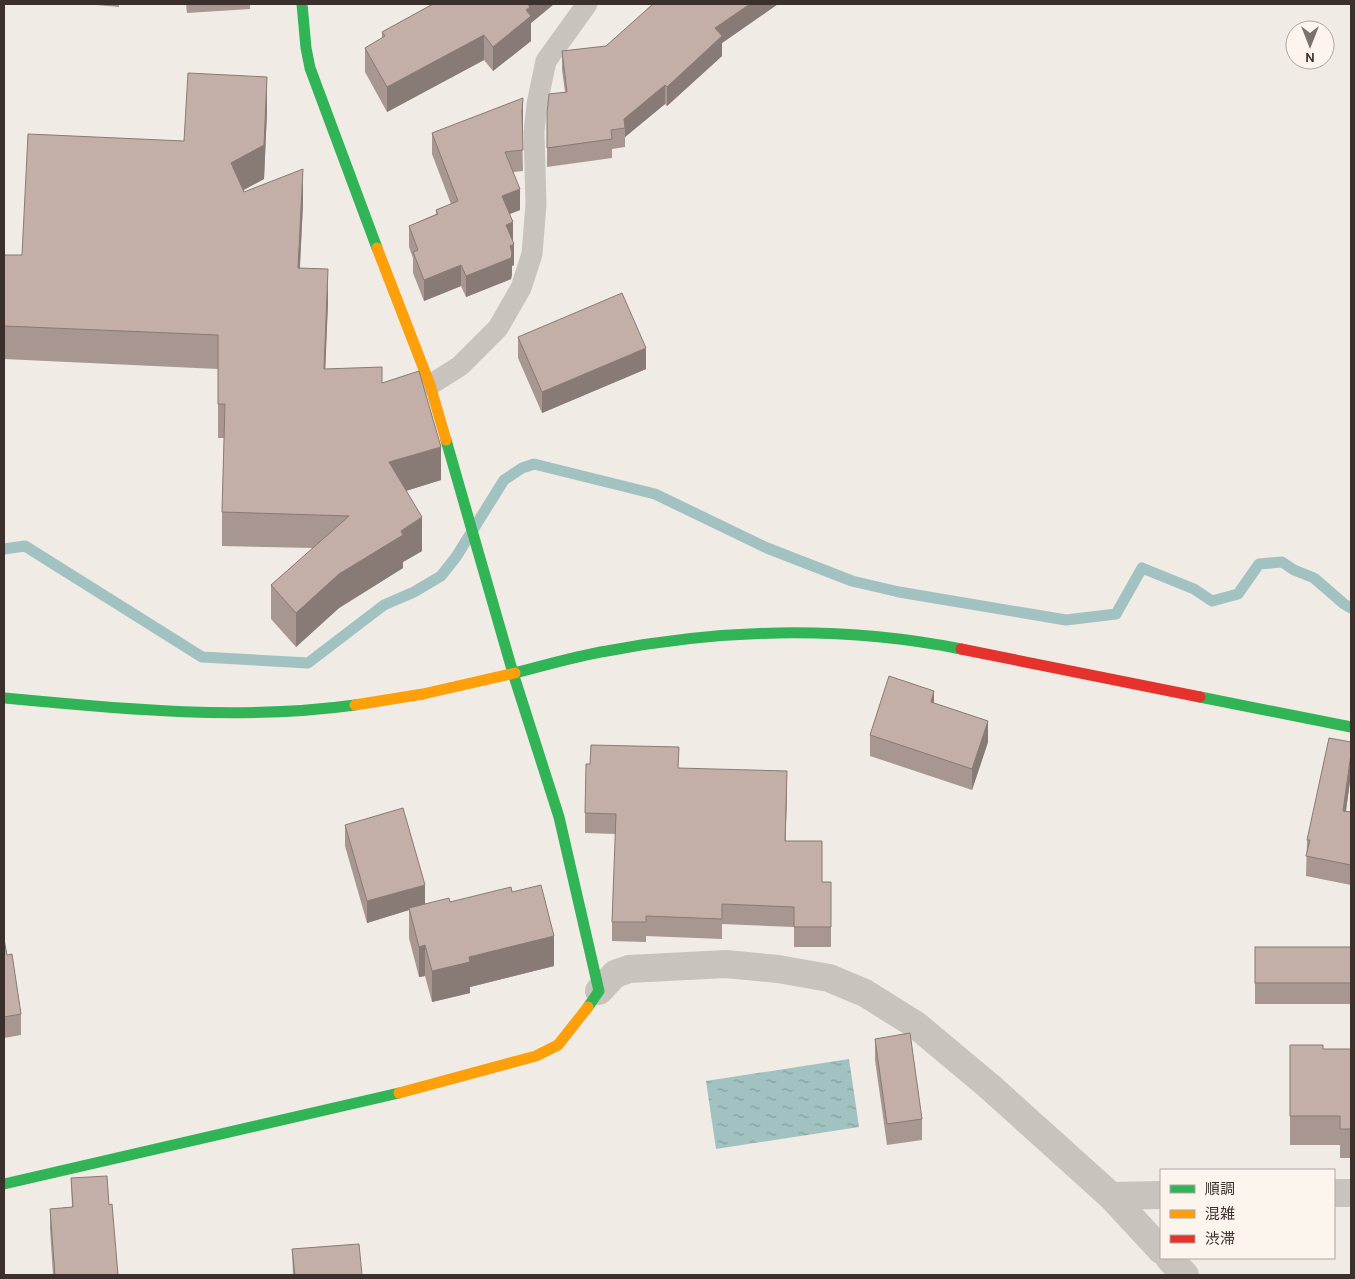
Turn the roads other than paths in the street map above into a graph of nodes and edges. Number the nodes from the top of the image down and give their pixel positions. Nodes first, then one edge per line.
1 (302, 4) edge
2 (587, 4) edge
3 (430, 385) junction
4 (513, 673) junction
5 (4, 698) edge
6 (1351, 727) edge
7 (599, 991) junction
8 (4, 1184) edge
9 (1351, 1192) edge
10 (1335, 1193) edge
11 (1160, 1195) edge
12 (1111, 1196) junction
13 (1160, 1249) edge
14 (1170, 1259) edge
15 (1185, 1275) edge

1 - 3 street
2 - 3 lane
3 - 4 street
4 - 5 street
4 - 6 street
4 - 7 street
7 - 8 street
7 - 12 street
9 - 10 street
11 - 12 street
12 - 13 street
14 - 15 street

